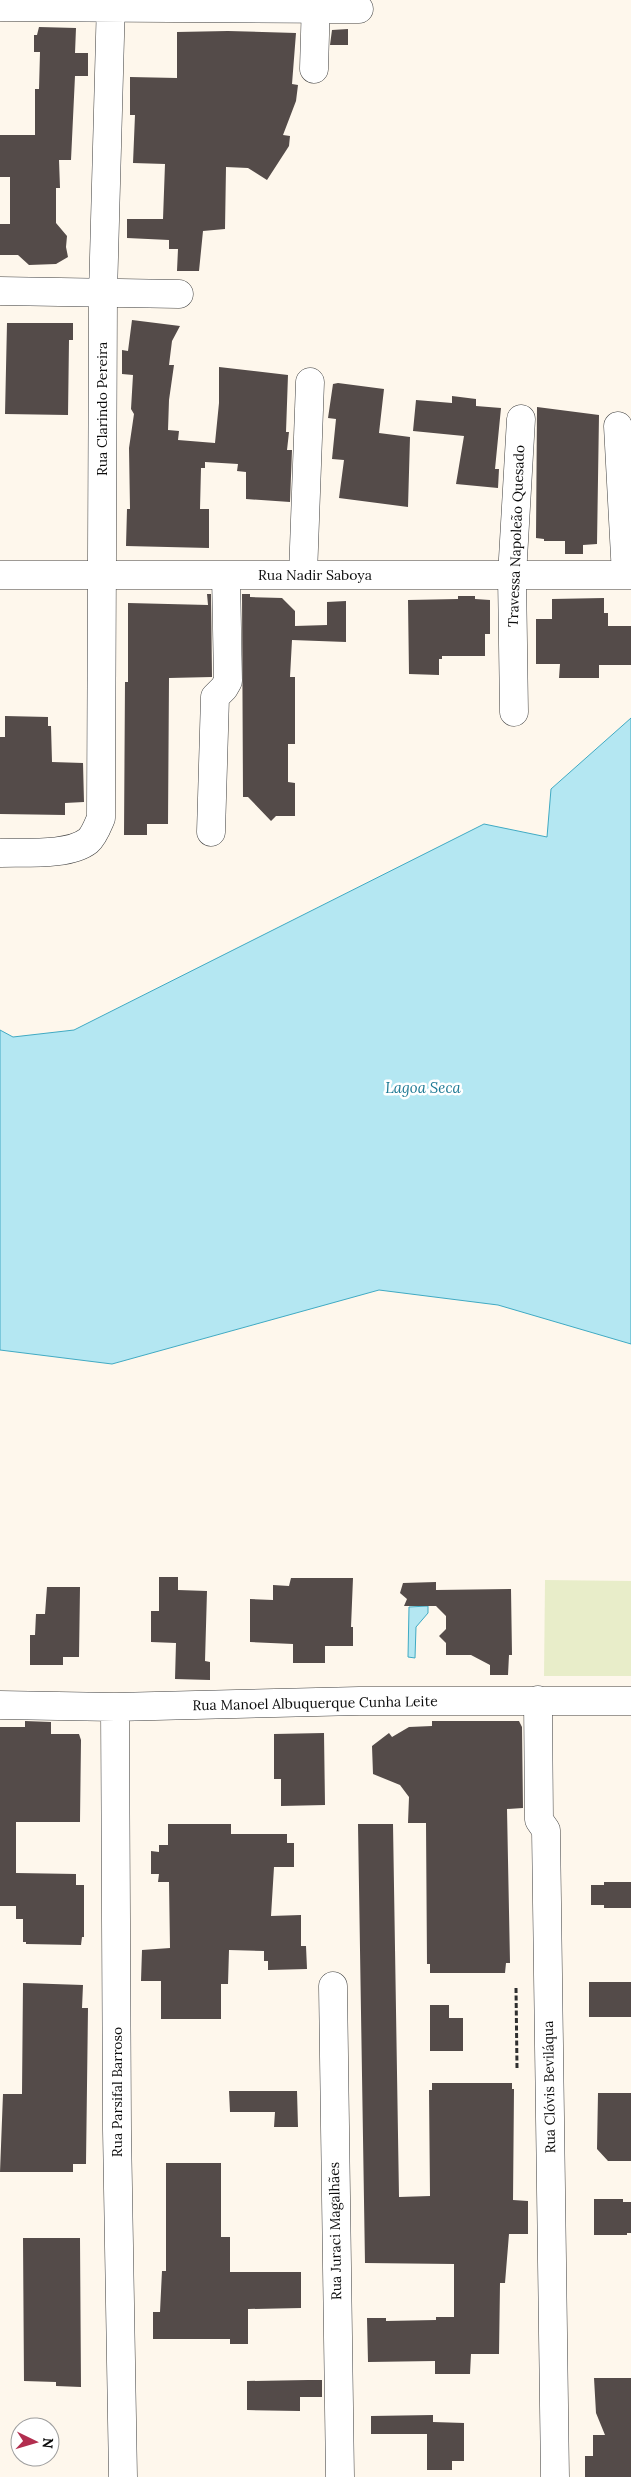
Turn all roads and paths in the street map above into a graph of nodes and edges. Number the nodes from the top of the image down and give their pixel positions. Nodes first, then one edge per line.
1 (111, 4) edge
2 (316, 4) edge
3 (0, 8) edge
4 (359, 9) dead end
5 (314, 69) dead end
6 (0, 291) edge
7 (102, 294) junction
8 (178, 294) dead end
9 (310, 382) dead end
10 (521, 419) dead end
11 (618, 426) dead end
12 (0, 575) edge
13 (303, 575) junction
14 (102, 576) junction
15 (226, 576) junction
16 (512, 576) junction
17 (628, 576) edge
18 (514, 712) dead end
19 (211, 832) dead end
20 (0, 853) edge
21 (538, 1700) junction
22 (631, 1701) edge
23 (0, 1705) edge
24 (115, 1707) junction
25 (333, 1986) dead end
26 (516, 1988) dead end
27 (517, 2068) dead end
28 (123, 2477) edge
29 (340, 2477) edge
30 (555, 2477) edge

1 - 2 street
1 - 3 street
1 - 7 street, Rua Clarindo Pereira
2 - 4 street
2 - 5 street
6 - 7 street
7 - 8 street
7 - 14 street, Rua Clarindo Pereira
9 - 13 street
10 - 16 street, Travessa Napoleão Quesado
11 - 17 street
12 - 14 street, Rua Nadir Saboya
13 - 15 street, Rua Nadir Saboya
13 - 16 street, Rua Nadir Saboya
14 - 15 street, Rua Nadir Saboya
14 - 20 street, Rua Clarindo Pereira
15 - 19 street
16 - 17 street, Rua Nadir Saboya
16 - 18 street, Travessa Napoleão Quesado
21 - 22 street, Rua Manoel Albuquerque Cunha Leite
21 - 24 street, Rua Manoel Albuquerque Cunha Leite
21 - 30 street, Rua Clóvis Beviláqua
23 - 24 street, Rua Manoel Albuquerque Cunha Leite
24 - 28 street, Rua Parsifal Barroso
25 - 29 street, Rua Juraci Magalhães
26 - 27 path

